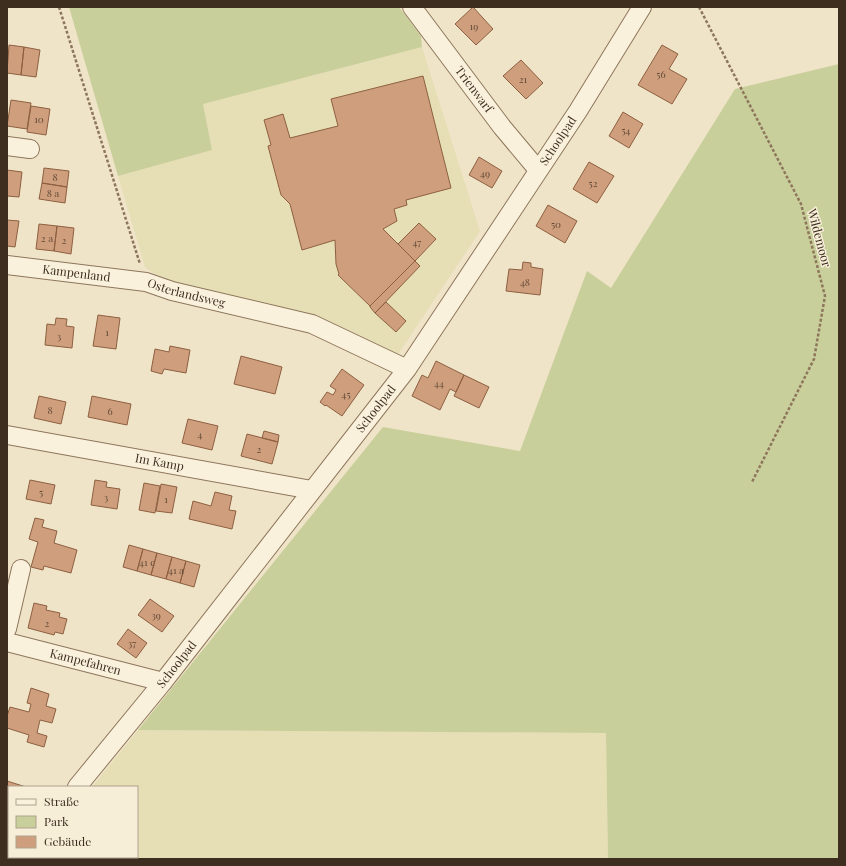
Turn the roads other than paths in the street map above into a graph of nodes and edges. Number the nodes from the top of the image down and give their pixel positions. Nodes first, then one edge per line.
1 (412, 7) edge
2 (642, 7) edge
3 (7, 146) edge
4 (30, 149) dead end
5 (538, 170) junction
6 (7, 265) edge
7 (146, 282) joint
8 (407, 369) junction
9 (7, 435) edge
10 (312, 490) junction
11 (21, 569) dead end
12 (7, 629) edge
13 (7, 642) edge
14 (163, 682) junction
15 (78, 786) edge

1 - 5 street, Trienwarf
2 - 5 street, Schoolpad
3 - 4 street
5 - 8 street, Schoolpad
6 - 7 street, Kampenland
7 - 8 street, Osterlandsweg
8 - 10 street, Schoolpad
9 - 10 street, Im Kamp
10 - 14 street, Schoolpad
11 - 12 street
13 - 14 street, Kampefahren
14 - 15 street, Schoolpad

